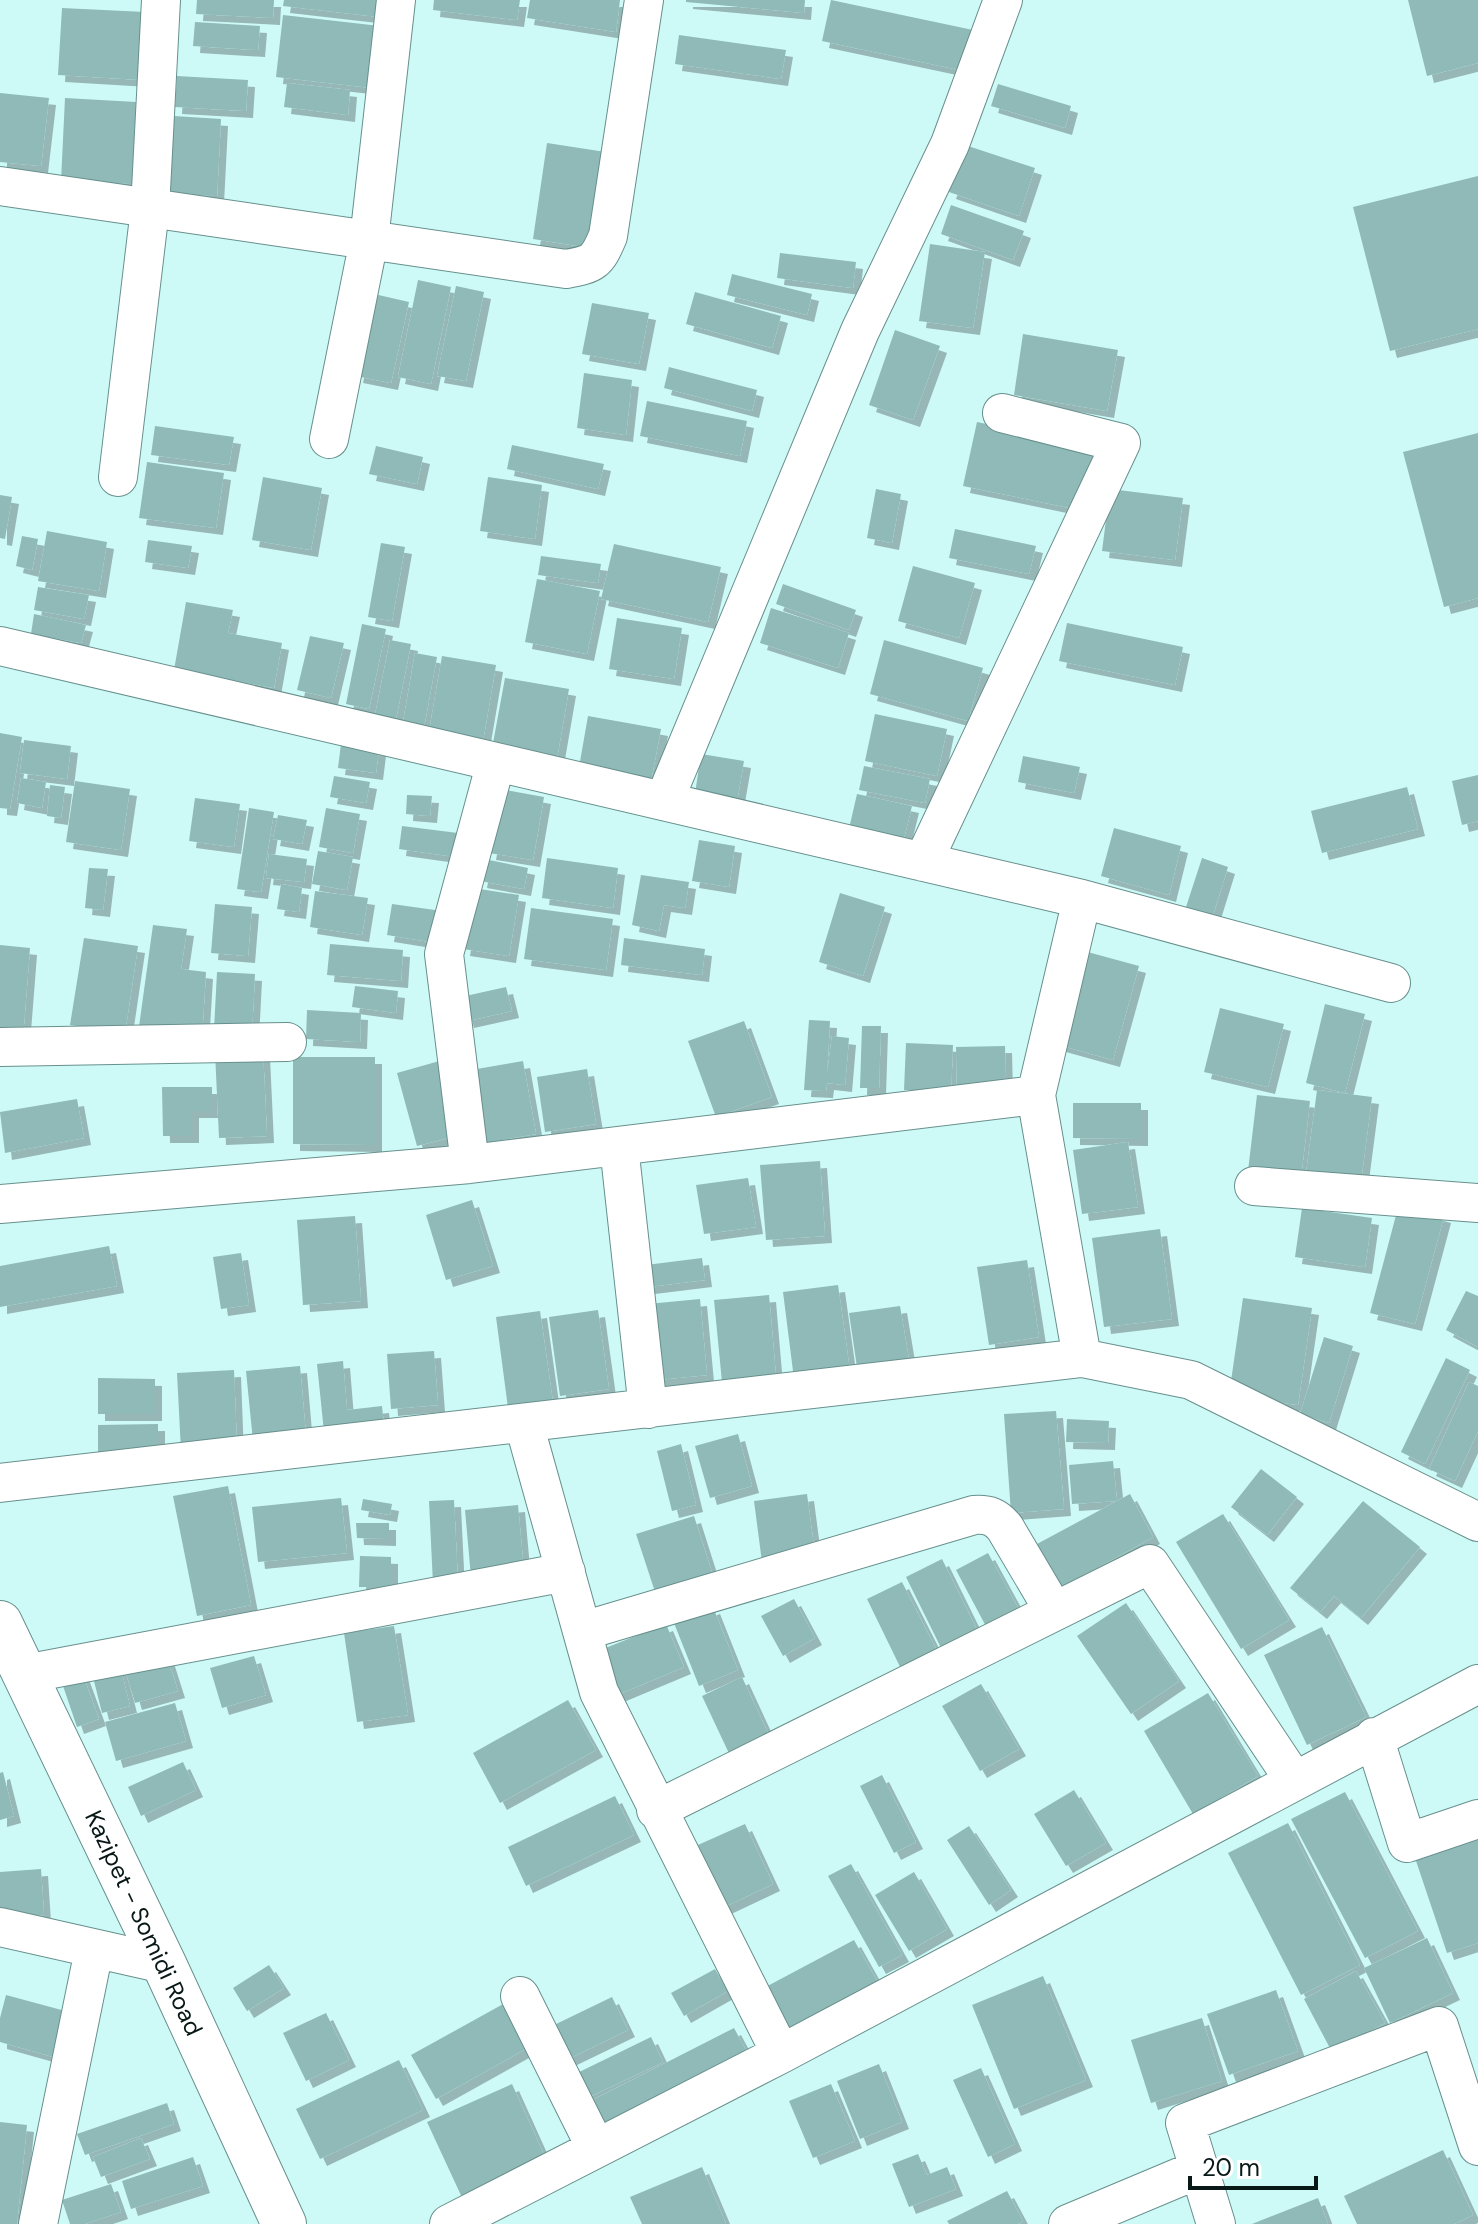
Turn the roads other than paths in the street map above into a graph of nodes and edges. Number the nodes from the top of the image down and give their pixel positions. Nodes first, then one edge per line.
1 (161, 0) edge
2 (396, 0) edge
3 (644, 0) edge
4 (1003, 0) edge
5 (0, 186) edge
6 (150, 209) junction
7 (369, 240) junction
8 (1002, 413) dead end
9 (329, 439) dead end
10 (118, 477) dead end
11 (0, 646) edge
12 (496, 762) junction
13 (664, 801) junction
14 (923, 862) junction
15 (1082, 899) junction
16 (1391, 983) dead end
17 (287, 1042) dead end
18 (0, 1047) edge
19 (1036, 1095) junction
20 (619, 1146) junction
21 (470, 1164) junction
22 (1254, 1186) dead end
23 (1478, 1203) edge
24 (0, 1204) edge
25 (1082, 1358) junction
26 (648, 1409) junction
27 (524, 1424) junction
28 (0, 1483) edge
29 (1478, 1522) edge
30 (566, 1572) junction
31 (1054, 1611) junction
32 (583, 1631) junction
33 (8, 1645) edge
34 (1478, 1684) edge
35 (1374, 1737) junction
36 (1294, 1780) junction
37 (656, 1810) junction
38 (1478, 1819) edge
39 (0, 1927) edge
40 (94, 1950) junction
41 (164, 1964) junction
42 (520, 1996) dead end
43 (781, 2054) junction
44 (1478, 2146) edge
45 (596, 2148) junction
46 (1199, 2169) junction
47 (38, 2224) edge
48 (284, 2224) edge
49 (449, 2224) edge
50 (1068, 2224) edge
51 (1216, 2224) edge

1 - 6 street
2 - 7 street
3 - 7 street
4 - 13 street
5 - 6 street
6 - 7 street
6 - 10 street
7 - 9 street
8 - 14 street
11 - 12 street
12 - 13 street
12 - 21 street
13 - 14 street
14 - 15 street
15 - 16 street
15 - 19 street
17 - 18 street
19 - 20 street
19 - 25 street
20 - 21 street
20 - 26 street
21 - 24 street
22 - 23 street
25 - 26 street
25 - 29 street
26 - 27 street
27 - 28 street
27 - 30 street
30 - 32 street
30 - 33 street
31 - 32 street
31 - 36 street
31 - 37 street
32 - 37 street
33 - 41 street, Kazipet - Somidi Road
34 - 35 street
35 - 36 street
35 - 38 street
36 - 43 street
37 - 43 street
39 - 40 street
40 - 41 street
40 - 47 street
41 - 48 street, Kazipet - Somidi Road
42 - 45 street
43 - 45 street
44 - 46 street
45 - 49 street
46 - 50 street
46 - 51 street

